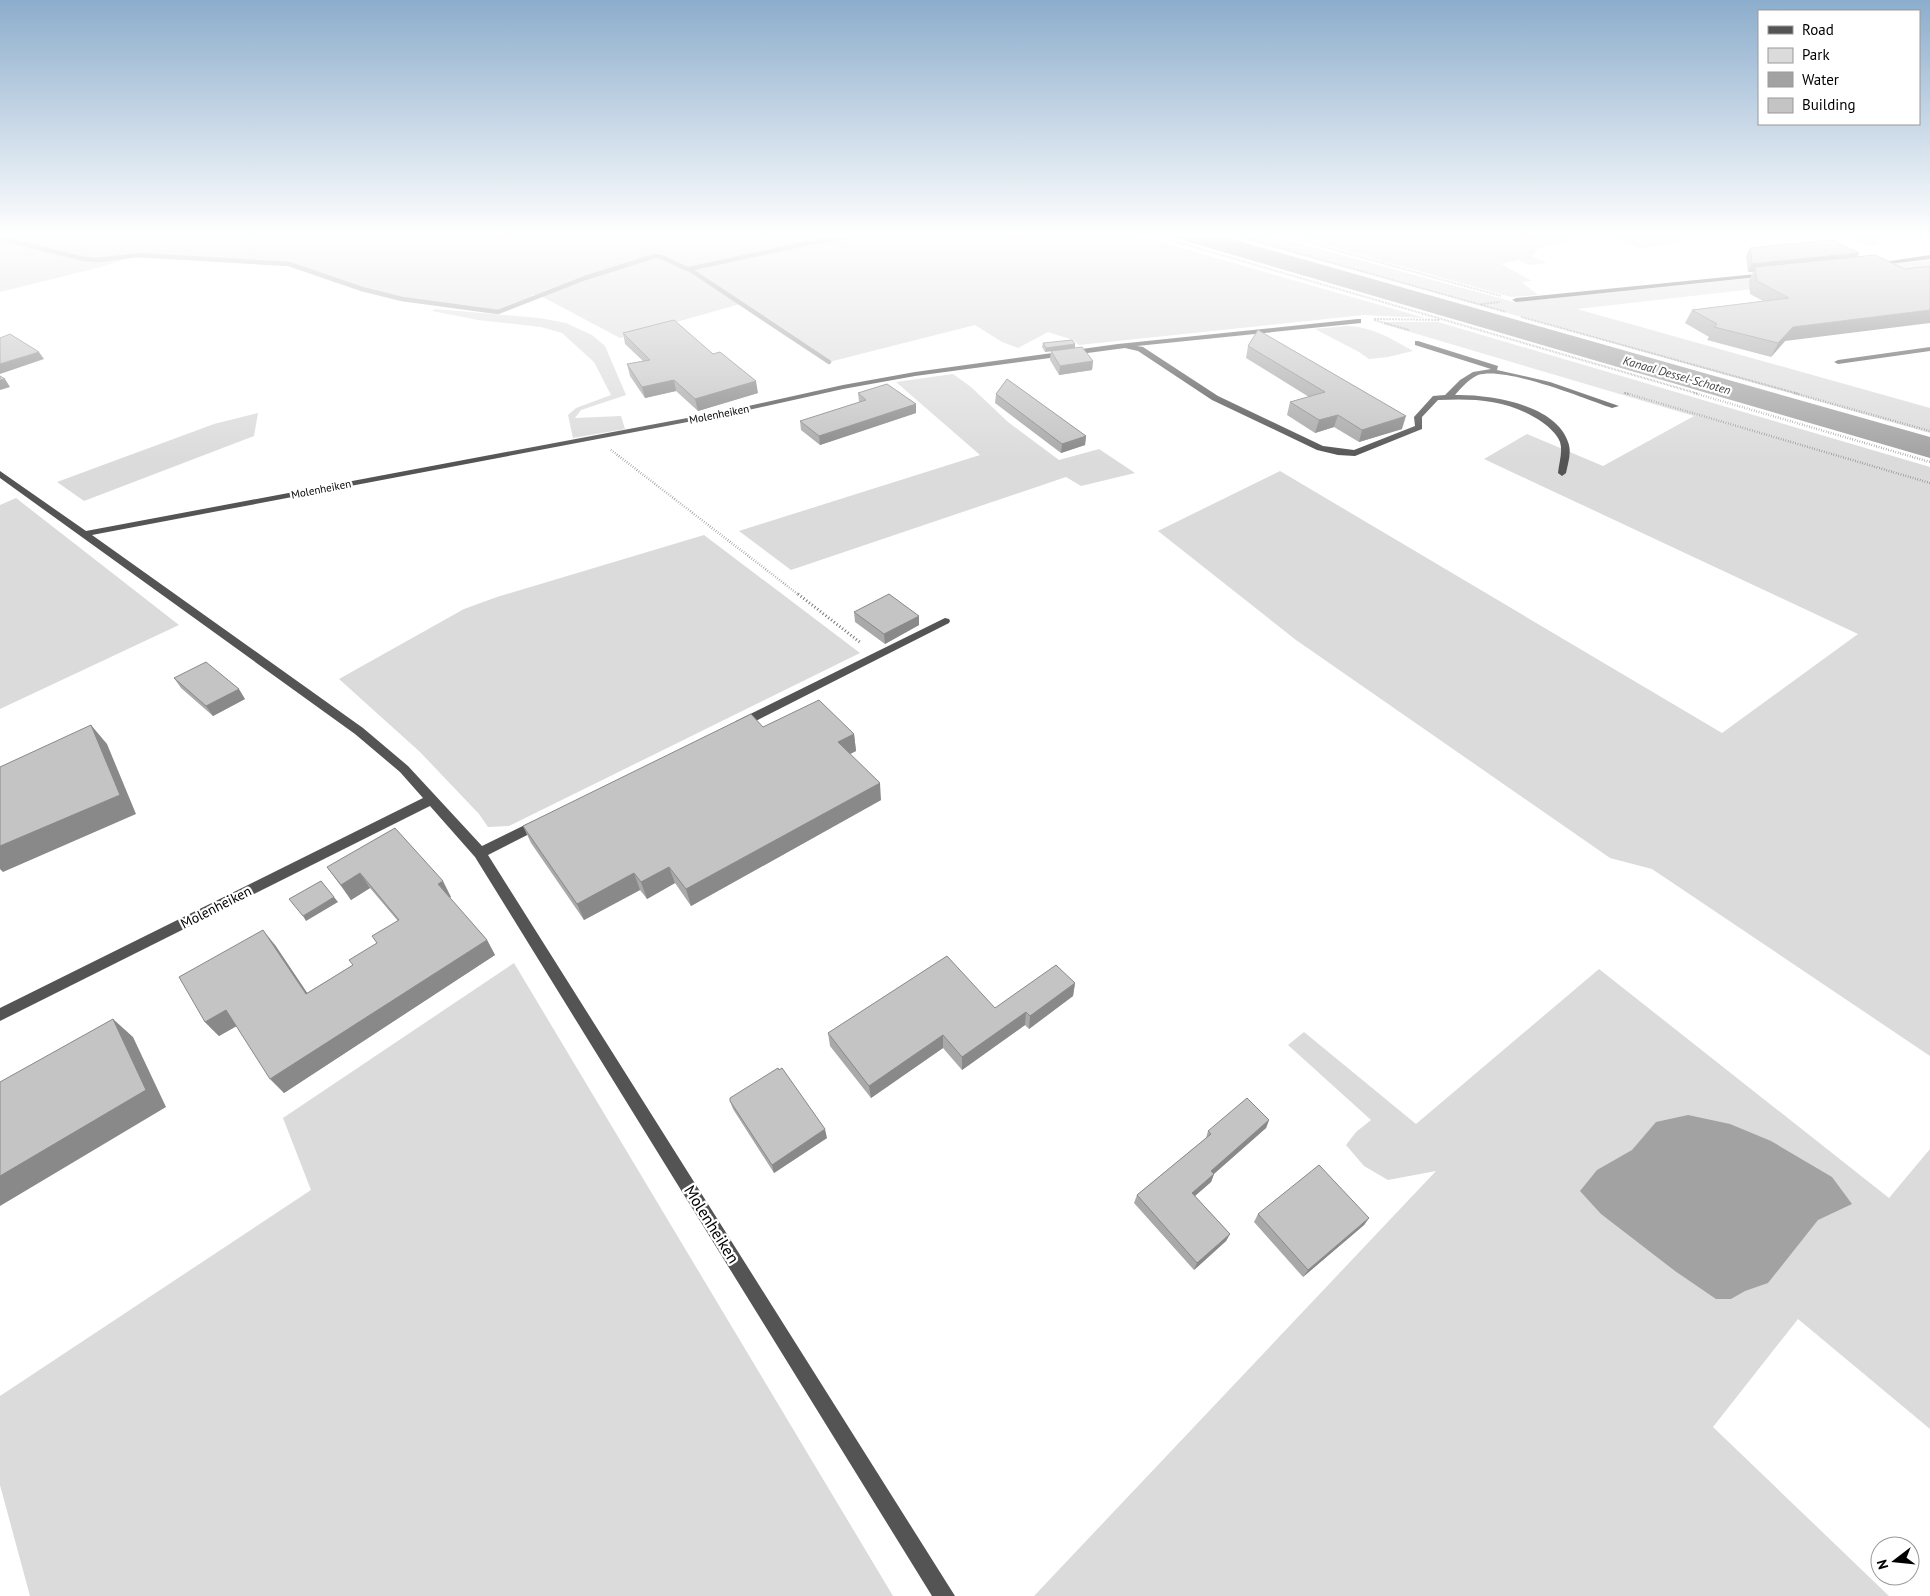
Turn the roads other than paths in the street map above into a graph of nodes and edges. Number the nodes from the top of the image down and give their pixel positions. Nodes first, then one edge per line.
1 (1358, 321) dead end
2 (1418, 343) dead end
3 (1118, 346) junction
4 (1930, 349) edge
5 (1838, 362) dead end
6 (1526, 378) junction
7 (1448, 397) junction
8 (1615, 406) dead end
9 (1562, 473) dead end
10 (0, 474) edge
11 (84, 534) junction
12 (945, 621) dead end
13 (727, 730) edge
14 (431, 800) junction
15 (550, 818) edge
16 (480, 852) junction
17 (0, 1015) edge
18 (944, 1596) edge

1 - 3 street, Molenheiken
2 - 6 street
3 - 7 street
3 - 11 street, Molenheiken
4 - 5 street
6 - 7 street
6 - 8 street
7 - 9 street
10 - 11 street, Molenheiken
11 - 14 street, Molenheiken
12 - 13 street
14 - 16 street, Molenheiken
14 - 17 street, Molenheiken
15 - 16 street
16 - 18 street, Molenheiken

